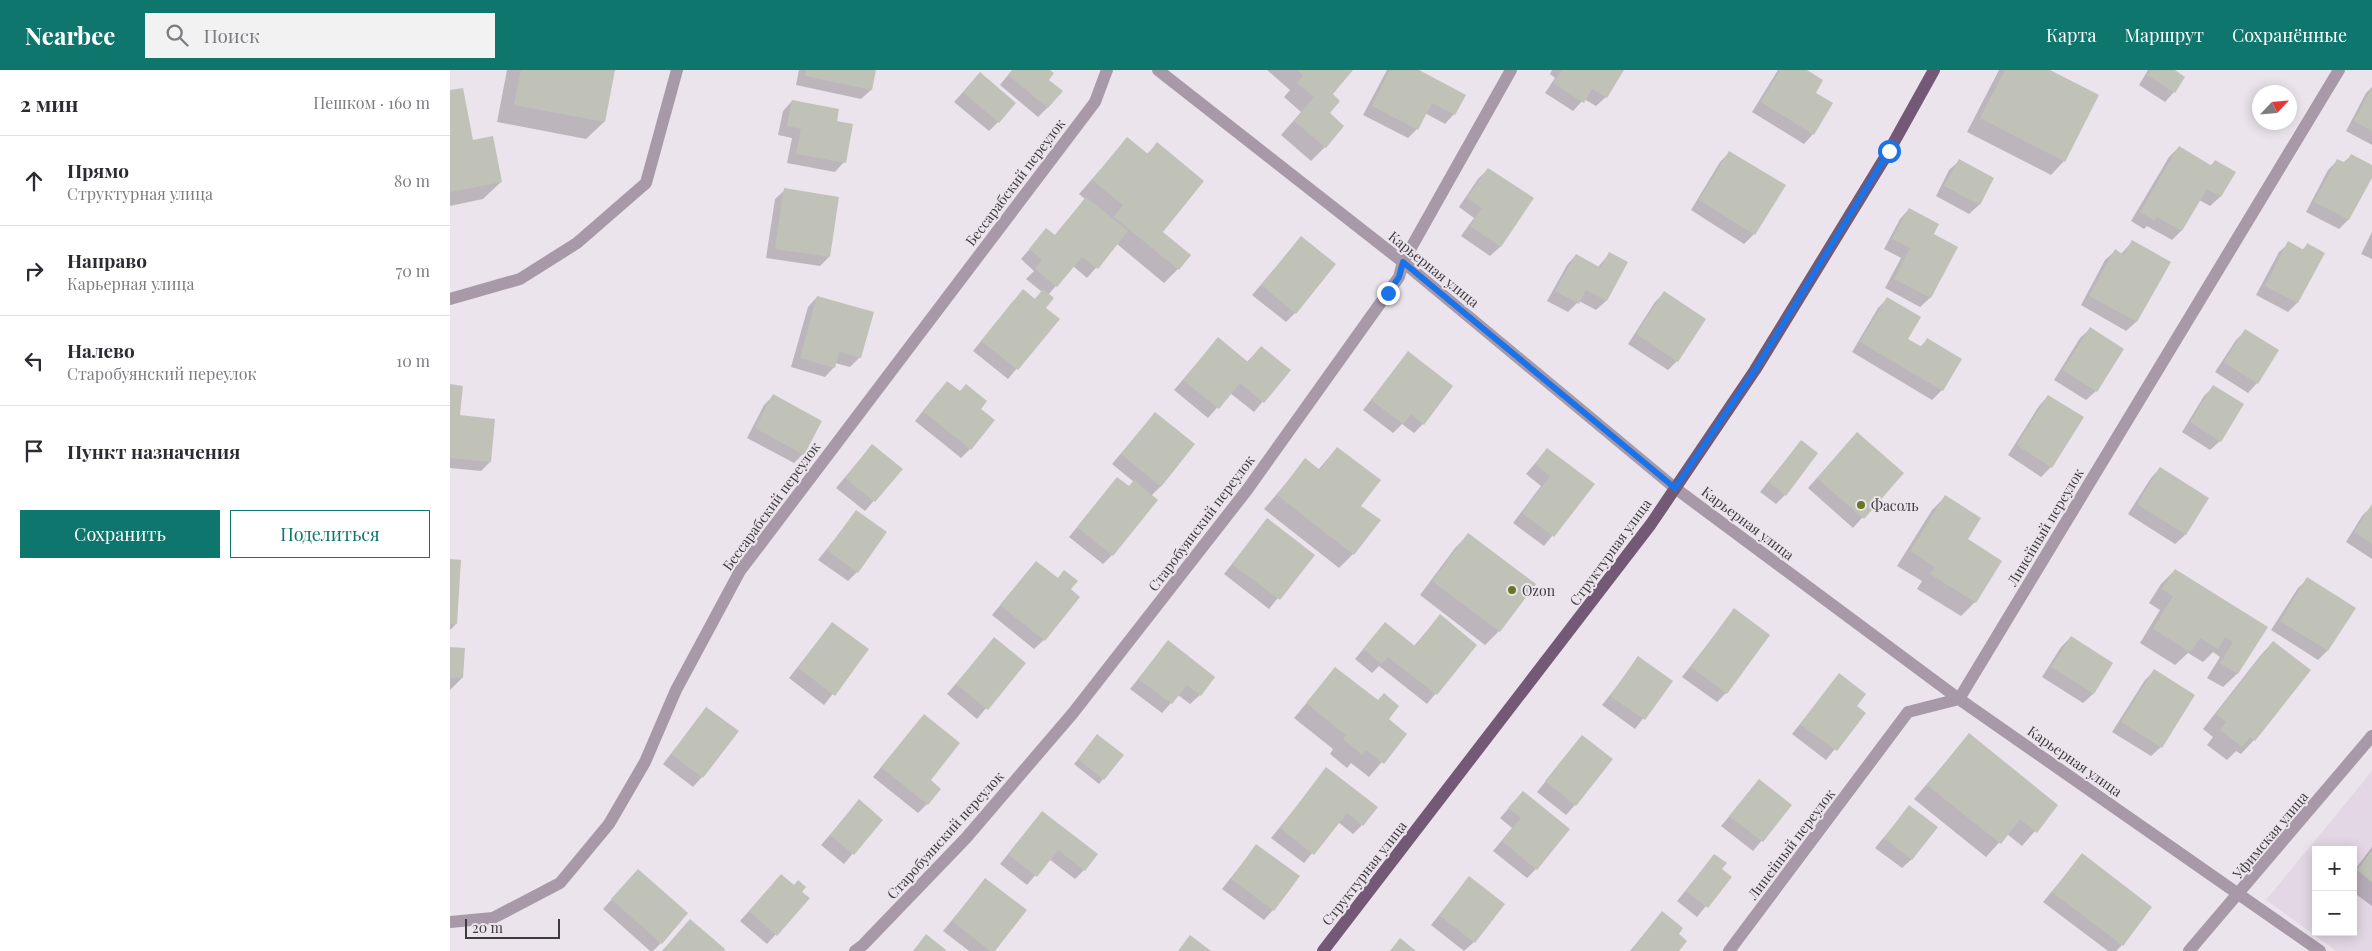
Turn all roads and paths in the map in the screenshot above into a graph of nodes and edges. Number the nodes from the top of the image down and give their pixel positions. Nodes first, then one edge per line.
1 (677, 70) edge
2 (1107, 70) edge
3 (1158, 70) edge
4 (1512, 70) edge
5 (1934, 70) edge
6 (2339, 70) edge
7 (1403, 262) junction
8 (450, 299) edge
9 (1675, 488) junction
10 (1959, 698) junction
11 (2372, 736) edge
12 (2240, 894) junction
13 (450, 922) edge
14 (855, 951) edge
15 (1323, 951) edge
16 (1729, 951) edge
17 (2189, 951) edge
18 (2320, 951) edge

1 - 8 street
2 - 13 street, Бессарабский переулок
3 - 7 street, Карьерная улица
4 - 7 street, Старобуянский переулок
5 - 9 main road, Структурная улица
6 - 10 street, Линейный переулок
7 - 9 street, Карьерная улица
7 - 14 street, Старобуянский переулок
9 - 10 street, Карьерная улица
9 - 15 main road, Структурная улица
10 - 12 street, Карьерная улица
10 - 16 street, Линейный переулок
11 - 12 street, Уфимская улица
12 - 17 street, Уфимская улица
12 - 18 street, Карьерная улица

